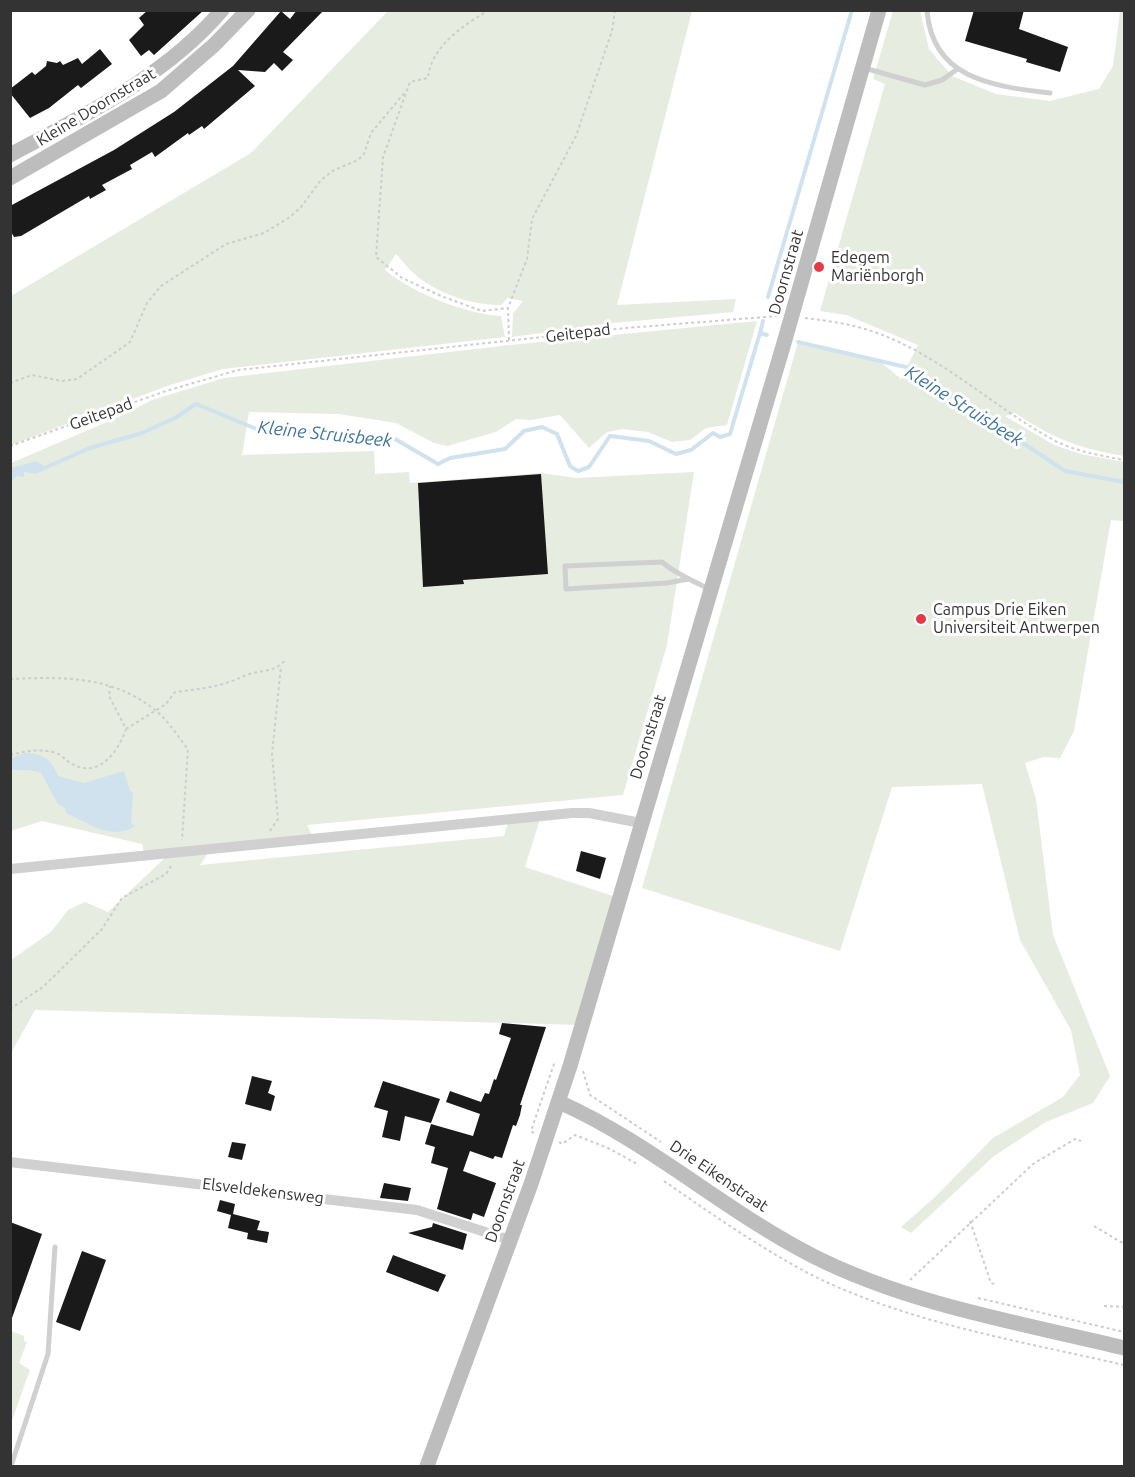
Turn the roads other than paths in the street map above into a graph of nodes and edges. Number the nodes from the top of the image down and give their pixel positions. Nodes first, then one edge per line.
1 (222, 10) edge
2 (248, 10) edge
3 (879, 10) edge
4 (927, 10) edge
5 (863, 68) junction
6 (956, 70) junction
7 (1050, 93) dead end
8 (10, 155) edge
9 (10, 178) edge
10 (688, 579) junction
11 (711, 590) junction
12 (641, 823) junction
13 (10, 869) edge
14 (559, 1102) junction
15 (10, 1162) edge
16 (510, 1240) junction
17 (56, 1247) dead end
18 (1125, 1348) edge
19 (10, 1467) edge
20 (427, 1467) edge

1 - 8 street, Kleine Doornstraat
2 - 9 street, Kleine Doornstraat
3 - 5 street, Doornstraat
4 - 6 lane
5 - 6 lane
5 - 11 street, Doornstraat
6 - 7 lane
10 - 10 lane
10 - 11 lane
11 - 12 street, Doornstraat
12 - 13 street
12 - 14 street, Doornstraat
14 - 16 street, Doornstraat
14 - 18 street, Drie Eikenstraat
15 - 16 street, Elsveldekensweg
16 - 20 street, Doornstraat
17 - 19 lane

